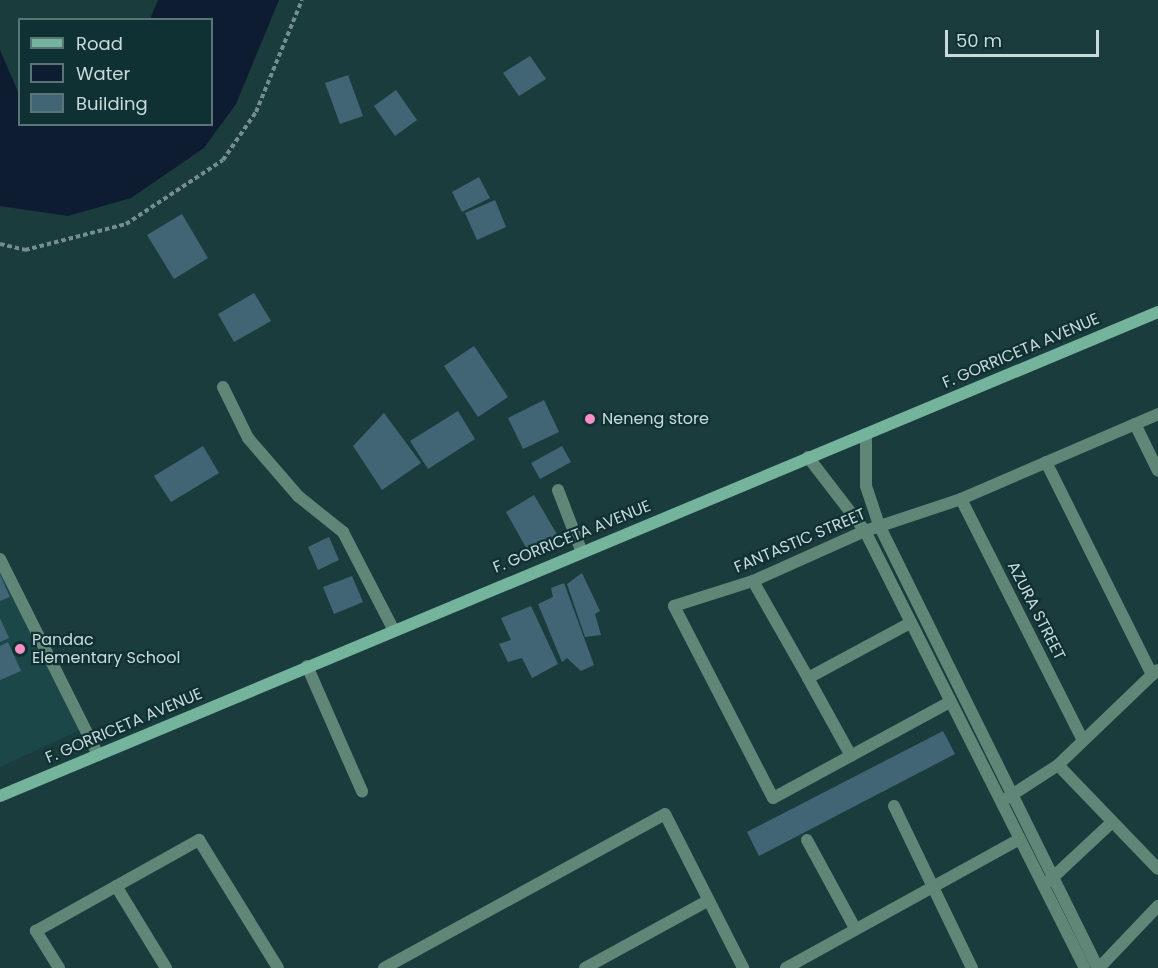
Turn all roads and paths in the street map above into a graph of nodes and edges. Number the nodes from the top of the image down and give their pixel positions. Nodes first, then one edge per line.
1 (302, 0) edge
2 (0, 244) edge
3 (1158, 312) edge
4 (223, 387) dead end
5 (1158, 414) edge
6 (1135, 424) junction
7 (866, 434) junction
8 (808, 458) junction
9 (1046, 462) junction
10 (1158, 471) edge
11 (558, 490) dead end
12 (961, 499) junction
13 (879, 525) junction
14 (865, 531) junction
15 (582, 550) junction
16 (0, 559) edge
17 (753, 582) junction
18 (910, 623) junction
19 (393, 629) junction
20 (307, 666) junction
21 (1155, 672) edge
22 (808, 678) junction
23 (948, 703) junction
24 (1082, 739) junction
25 (98, 755) junction
26 (851, 756) junction
27 (1058, 765) junction
28 (362, 791) dead end
29 (0, 796) edge
30 (1005, 799) junction
31 (894, 806) dead end
32 (1110, 824) junction
33 (807, 840) dead end
34 (1018, 840) junction
35 (1158, 869) edge
36 (1048, 882) junction
37 (934, 883) junction
38 (116, 886) junction
39 (709, 900) junction
40 (1158, 906) edge
41 (855, 928) junction
42 (59, 968) edge
43 (166, 968) edge
44 (278, 968) edge
45 (384, 968) edge
46 (585, 968) edge
47 (743, 968) edge
48 (786, 968) edge
49 (972, 968) edge
50 (1085, 968) edge
51 (1099, 968) edge

1 - 2 path
3 - 7 main road, F. GORRICETA AVENUE
4 - 19 street
5 - 6 street, FANTASTIC STREET
6 - 9 street, FANTASTIC STREET
6 - 10 street
7 - 8 main road, F. GORRICETA AVENUE
7 - 13 street
8 - 14 street
8 - 15 main road, F. GORRICETA AVENUE
9 - 12 street, FANTASTIC STREET
9 - 21 street
11 - 15 street
12 - 13 street, FANTASTIC STREET
12 - 24 street, AZURA STREET
13 - 14 street, FANTASTIC STREET
13 - 30 street
14 - 17 street, FANTASTIC STREET
14 - 18 street
15 - 19 main road, F. GORRICETA AVENUE
16 - 25 street
17 - 22 street
17 - 26 street, FANTASTIC STREET
18 - 22 street
18 - 23 street
19 - 20 main road, F. GORRICETA AVENUE
20 - 25 main road, F. GORRICETA AVENUE
20 - 28 street
21 - 24 street
22 - 26 street
23 - 26 street, FANTASTIC STREET
23 - 30 street
24 - 27 street
25 - 29 main road, F. GORRICETA AVENUE
27 - 30 street
27 - 32 street
30 - 34 street
30 - 36 street
31 - 37 street
32 - 35 street
32 - 36 street
33 - 41 street
34 - 36 street
34 - 37 street
36 - 50 street
36 - 51 street
37 - 41 street
37 - 49 street
38 - 42 street
38 - 43 street
38 - 44 street
39 - 45 street
39 - 46 street
39 - 47 street
40 - 51 street
41 - 48 street

